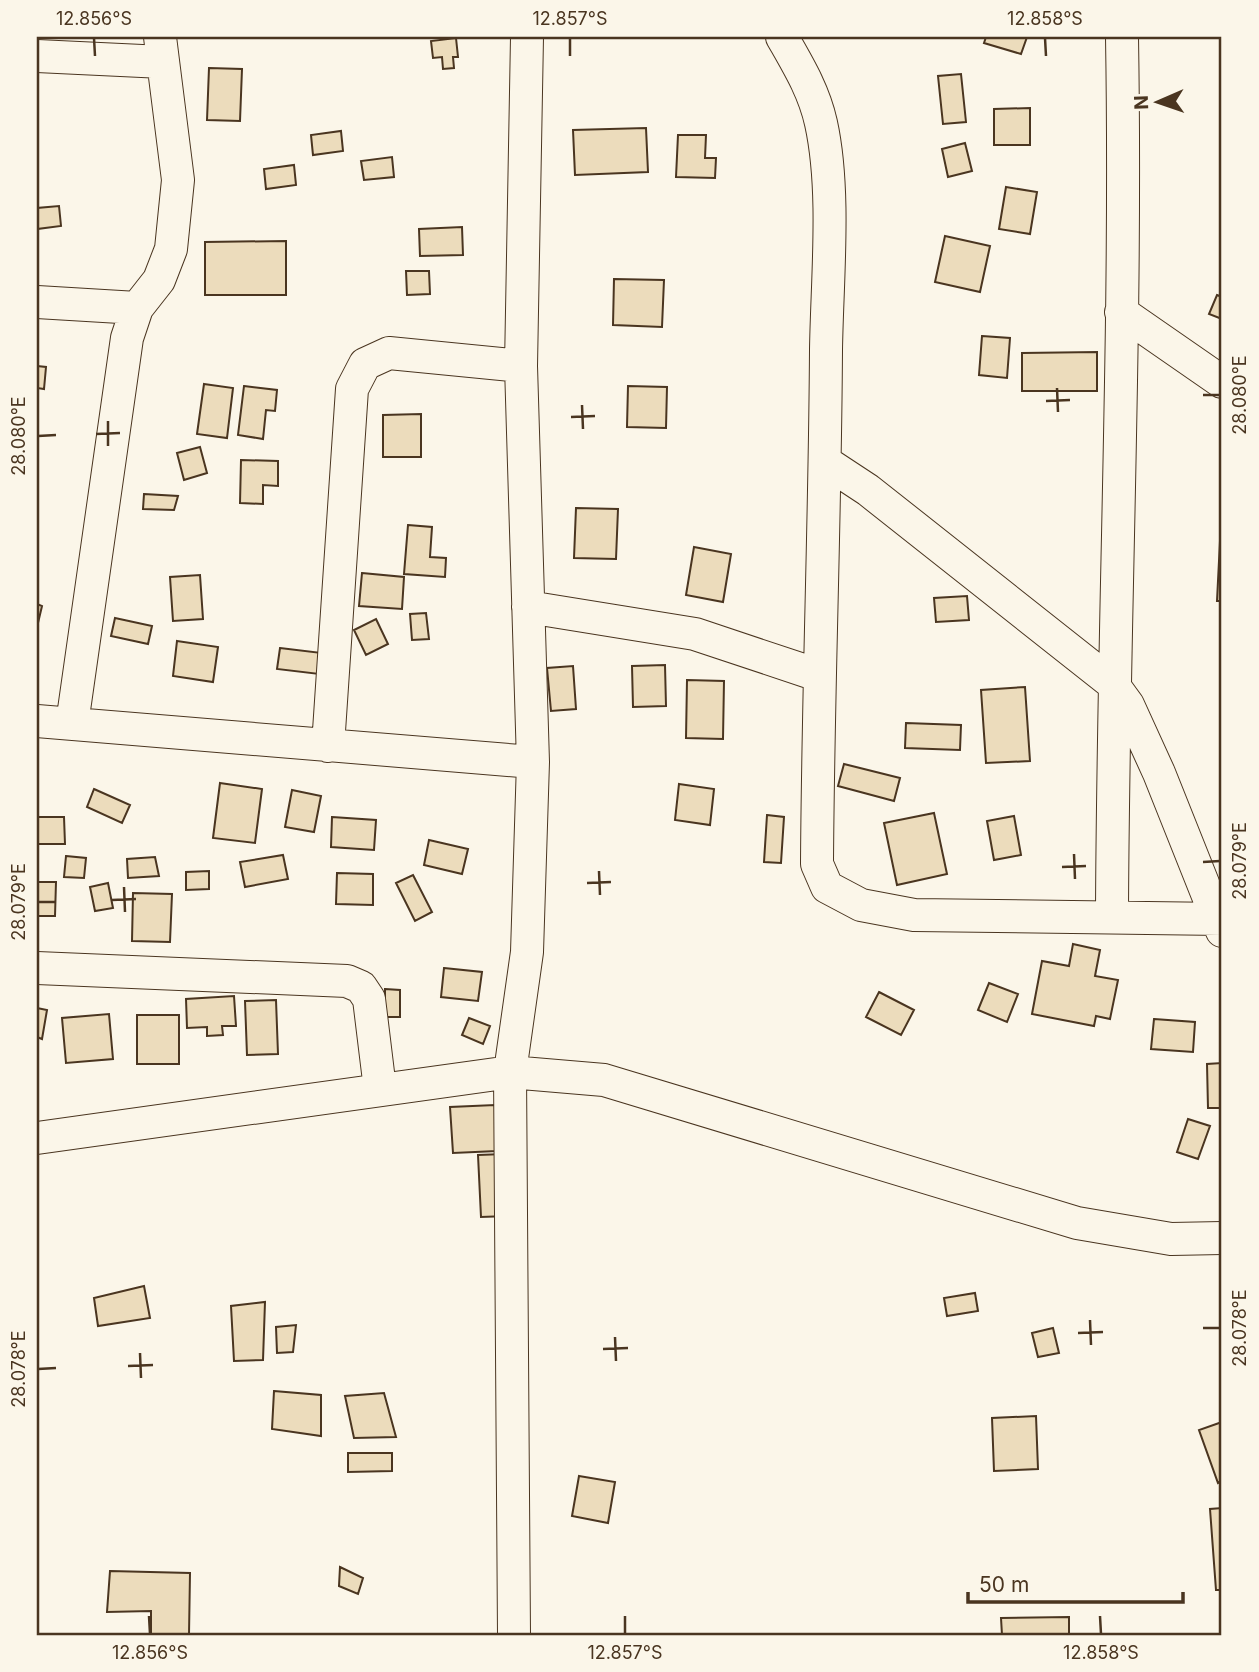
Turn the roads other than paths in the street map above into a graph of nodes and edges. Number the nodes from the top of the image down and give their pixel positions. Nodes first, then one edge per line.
1 (527, 37) edge
2 (782, 37) edge
3 (1122, 37) edge
4 (161, 50) edge
5 (37, 55) edge
6 (37, 302) edge
7 (137, 308) junction
8 (1121, 312) junction
9 (521, 366) junction
10 (1222, 382) edge
11 (827, 463) junction
12 (528, 607) junction
13 (818, 675) junction
14 (1112, 683) junction
15 (37, 721) edge
16 (72, 724) junction
17 (328, 746) junction
18 (533, 762) junction
19 (1112, 915) junction
20 (1221, 923) edge
21 (37, 968) edge
22 (510, 1072) junction
23 (380, 1089) junction
24 (37, 1138) edge
25 (1222, 1238) edge
26 (514, 1635) edge

1 - 9 street
2 - 11 street
3 - 8 street
4 - 5 street
4 - 7 street
6 - 7 street
7 - 16 street
8 - 10 street
8 - 14 street
9 - 12 street
9 - 17 street
11 - 13 street
11 - 14 street
12 - 13 street
12 - 18 street
13 - 19 street
14 - 19 street
14 - 20 street
15 - 16 street
16 - 17 street
17 - 18 street
18 - 22 street
19 - 20 street
21 - 23 street
22 - 23 street
22 - 25 street
22 - 26 street
23 - 24 street

